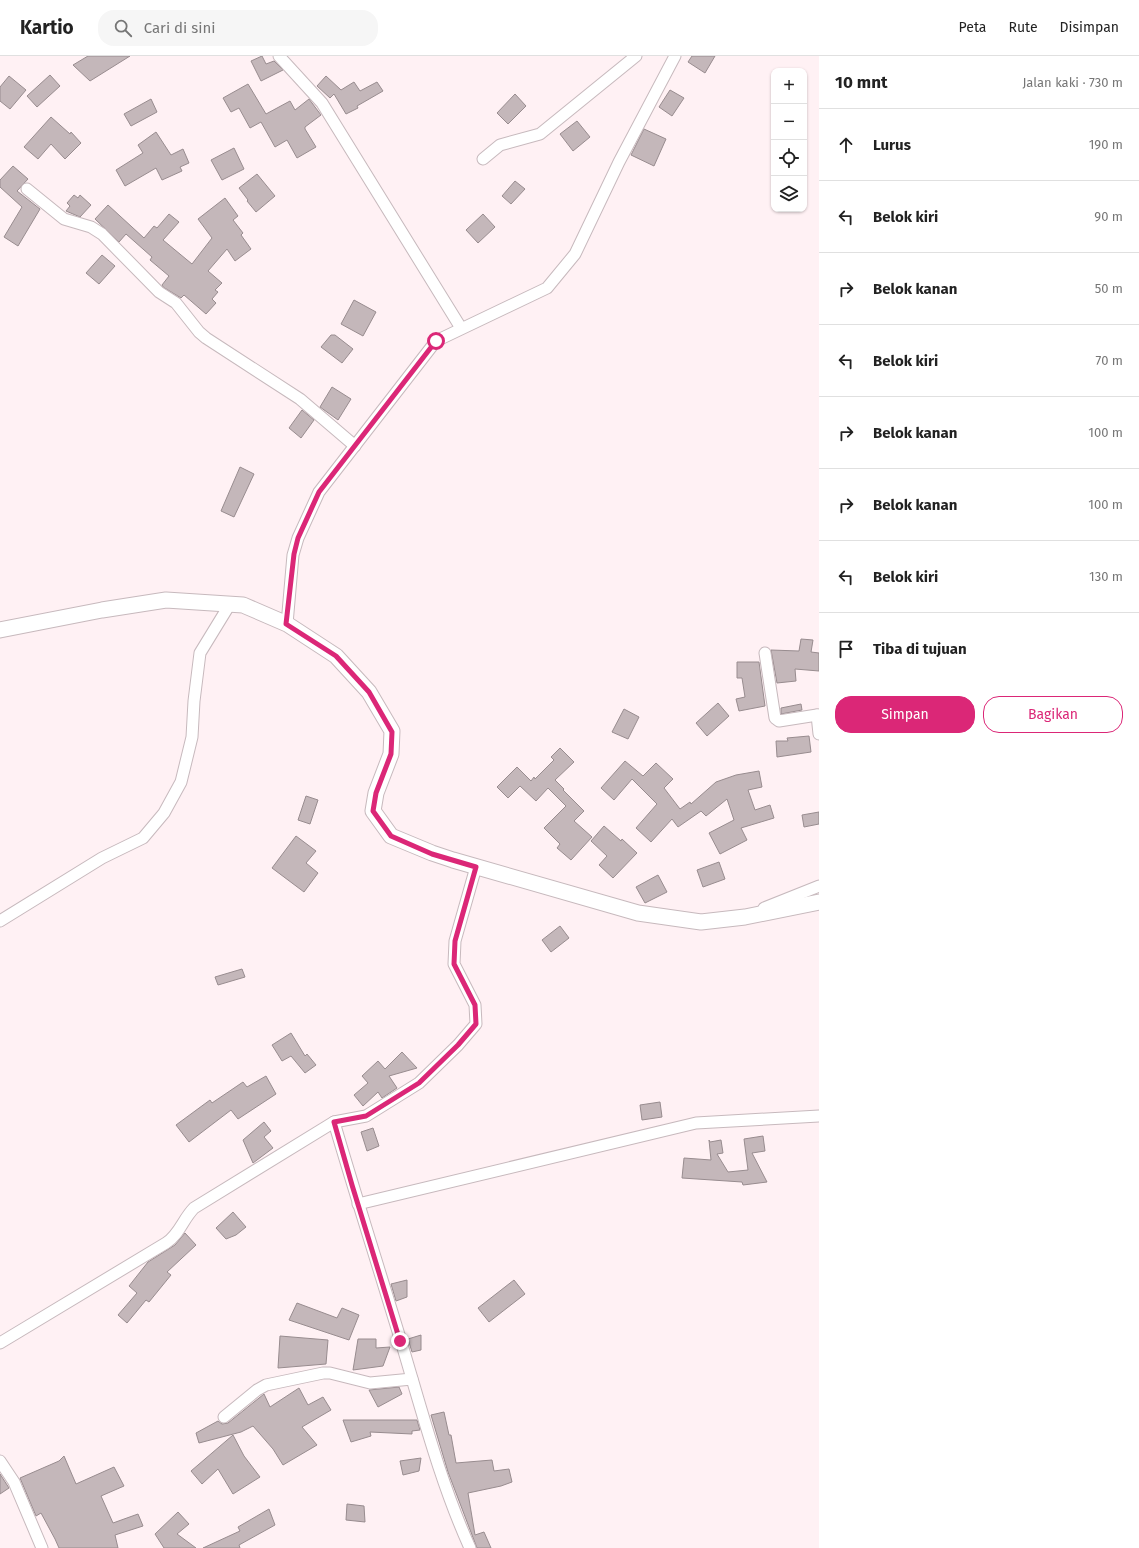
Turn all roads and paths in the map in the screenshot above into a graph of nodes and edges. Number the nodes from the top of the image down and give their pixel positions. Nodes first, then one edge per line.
1 (279, 56) edge
2 (636, 56) edge
3 (673, 57) edge
4 (484, 158) dead end
5 (27, 189) dead end
6 (461, 328) junction
7 (355, 446) junction
8 (230, 604) junction
9 (286, 624) junction
10 (0, 630) edge
11 (765, 653) dead end
12 (818, 715) edge
13 (819, 734) edge
14 (476, 867) junction
15 (819, 886) edge
16 (819, 902) edge
17 (745, 917) junction
18 (0, 921) edge
19 (819, 1116) edge
20 (334, 1122) junction
21 (358, 1204) junction
22 (0, 1343) edge
23 (412, 1379) junction
24 (224, 1417) dead end
25 (0, 1461) edge
26 (42, 1548) edge
27 (470, 1548) edge

1 - 6 street
2 - 4 street
3 - 6 street
5 - 7 street
6 - 7 street
7 - 9 street
8 - 9 street
8 - 10 street
8 - 18 street
9 - 14 street
11 - 12 street
12 - 13 street
14 - 17 street
14 - 20 street
15 - 17 street
16 - 17 street
19 - 21 street
20 - 21 street
20 - 22 street
21 - 23 street
23 - 24 street
23 - 27 street
25 - 26 street

